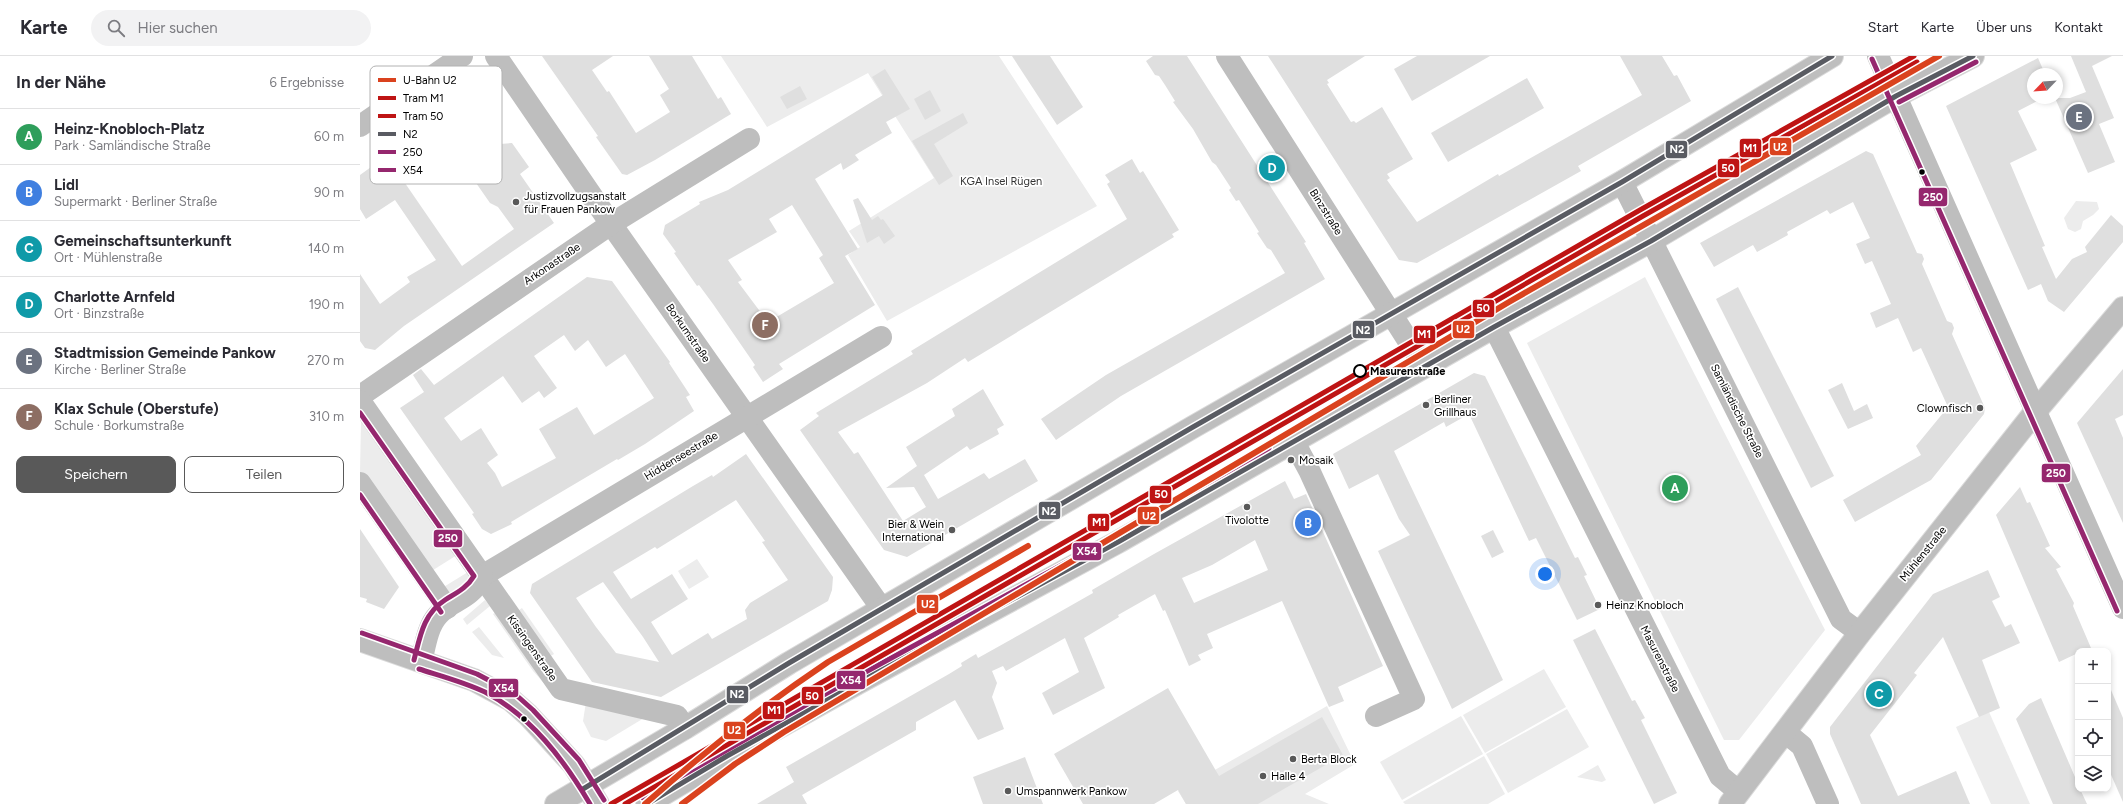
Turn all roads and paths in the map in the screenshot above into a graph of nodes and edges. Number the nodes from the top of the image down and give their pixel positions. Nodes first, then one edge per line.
1 (462, 56) edge
2 (496, 56) edge
3 (1227, 56) edge
4 (1832, 56) edge
5 (1878, 56) edge
6 (1973, 56) edge
7 (447, 66) edge
8 (1896, 96) junction
9 (370, 119) edge
10 (360, 126) edge
11 (749, 139) dead end
12 (1622, 182) junction
13 (611, 224) junction
14 (1651, 241) junction
15 (2123, 308) edge
16 (1392, 314) junction
17 (1494, 327) junction
18 (881, 337) dead end
19 (1425, 367) junction
20 (360, 396) edge
21 (360, 400) edge
22 (2035, 412) junction
23 (747, 416) junction
24 (1294, 442) junction
25 (360, 483) edge
26 (482, 576) junction
27 (447, 608) junction
28 (2123, 608) edge
29 (882, 609) junction
30 (1860, 633) junction
31 (360, 640) edge
32 (421, 662) junction
33 (1376, 716) dead end
34 (685, 728) junction
35 (1785, 732) junction
36 (593, 795) edge
37 (1734, 798) edge
38 (556, 804) edge
39 (647, 804) edge
40 (1828, 804) edge

1 - 7 street
2 - 13 street, Borkumstraße
3 - 16 street, Binzstraße
4 - 12 street
5 - 8 street
6 - 8 street
8 - 14 street
8 - 22 street
9 - 10 street
11 - 13 street, Arkonastraße
12 - 14 street, Samländische Straße
12 - 16 street
13 - 20 street, Arkonastraße
13 - 23 street, Borkumstraße
14 - 17 street
14 - 30 street, Samländische Straße
15 - 22 street, Mühlenstraße
16 - 19 street, Binzstraße
16 - 29 street
17 - 19 street
17 - 37 street, Masurenstraße
18 - 23 street, Hiddenseestraße
19 - 24 street
21 - 26 street, Kissingenstraße
22 - 28 street
22 - 30 street, Mühlenstraße
23 - 26 street, Hiddenseestraße
23 - 29 street, Borkumstraße
24 - 33 street
24 - 39 street
25 - 27 street
26 - 27 street
26 - 34 street, Kissingenstraße
27 - 32 street
29 - 34 street
30 - 35 street, Mühlenstraße
31 - 32 street
32 - 36 street
34 - 36 street
35 - 37 street, Mühlenstraße
35 - 40 street
36 - 38 street

